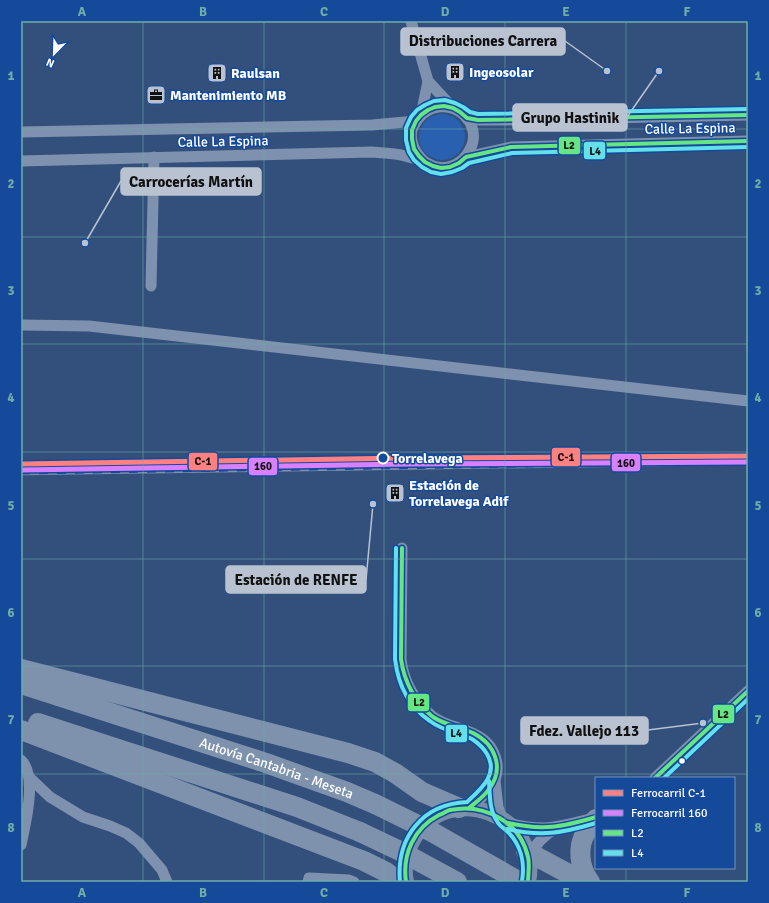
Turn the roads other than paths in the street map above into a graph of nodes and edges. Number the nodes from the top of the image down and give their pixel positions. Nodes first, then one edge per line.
1 (411, 21) edge
2 (428, 81) junction
3 (453, 108) junction
4 (748, 115) edge
5 (419, 118) junction
6 (467, 118) junction
7 (21, 132) edge
8 (748, 142) edge
9 (466, 157) junction
10 (154, 158) junction
11 (21, 161) edge
12 (425, 162) junction
13 (151, 286) dead end
14 (21, 325) edge
15 (748, 401) edge
16 (402, 548) dead end
17 (21, 669) edge
18 (21, 684) edge
19 (748, 691) edge
20 (21, 717) edge
21 (21, 730) edge
22 (21, 760) edge
23 (656, 777) edge
24 (30, 778) junction
25 (495, 780) junction
26 (464, 808) junction
27 (595, 818) edge
28 (595, 819) edge
29 (505, 821) junction
30 (560, 826) junction
31 (21, 845) edge
32 (528, 854) junction
33 (167, 882) edge
34 (308, 882) edge
35 (354, 882) edge
36 (399, 882) edge
37 (406, 882) edge
38 (457, 882) edge
39 (520, 882) edge
40 (528, 882) edge
41 (582, 882) edge
42 (590, 882) edge

1 - 2 street
2 - 3 street
2 - 5 street
3 - 5 street, Calle La Espina
3 - 6 street, Calle La Espina
4 - 6 street, Calle La Espina
5 - 7 street, Calle La Espina
5 - 12 street
6 - 9 street
8 - 9 street, Calle La Espina
9 - 12 street, Calle La Espina
10 - 11 street, Calle La Espina
10 - 12 street, Calle La Espina
10 - 13 street
14 - 15 street
16 - 25 street
17 - 26 highway
18 - 39 highway, Autovía Cantabria - Meseta, bridge
19 - 23 street
20 - 38 highway, bridge
21 - 36 highway
22 - 24 street
24 - 31 street
24 - 33 street
25 - 26 street
25 - 29 street
26 - 29 street
26 - 37 street
27 - 30 street
28 - 42 highway
29 - 30 street
29 - 32 street
30 - 32 street
32 - 40 street
32 - 41 highway
34 - 35 street

